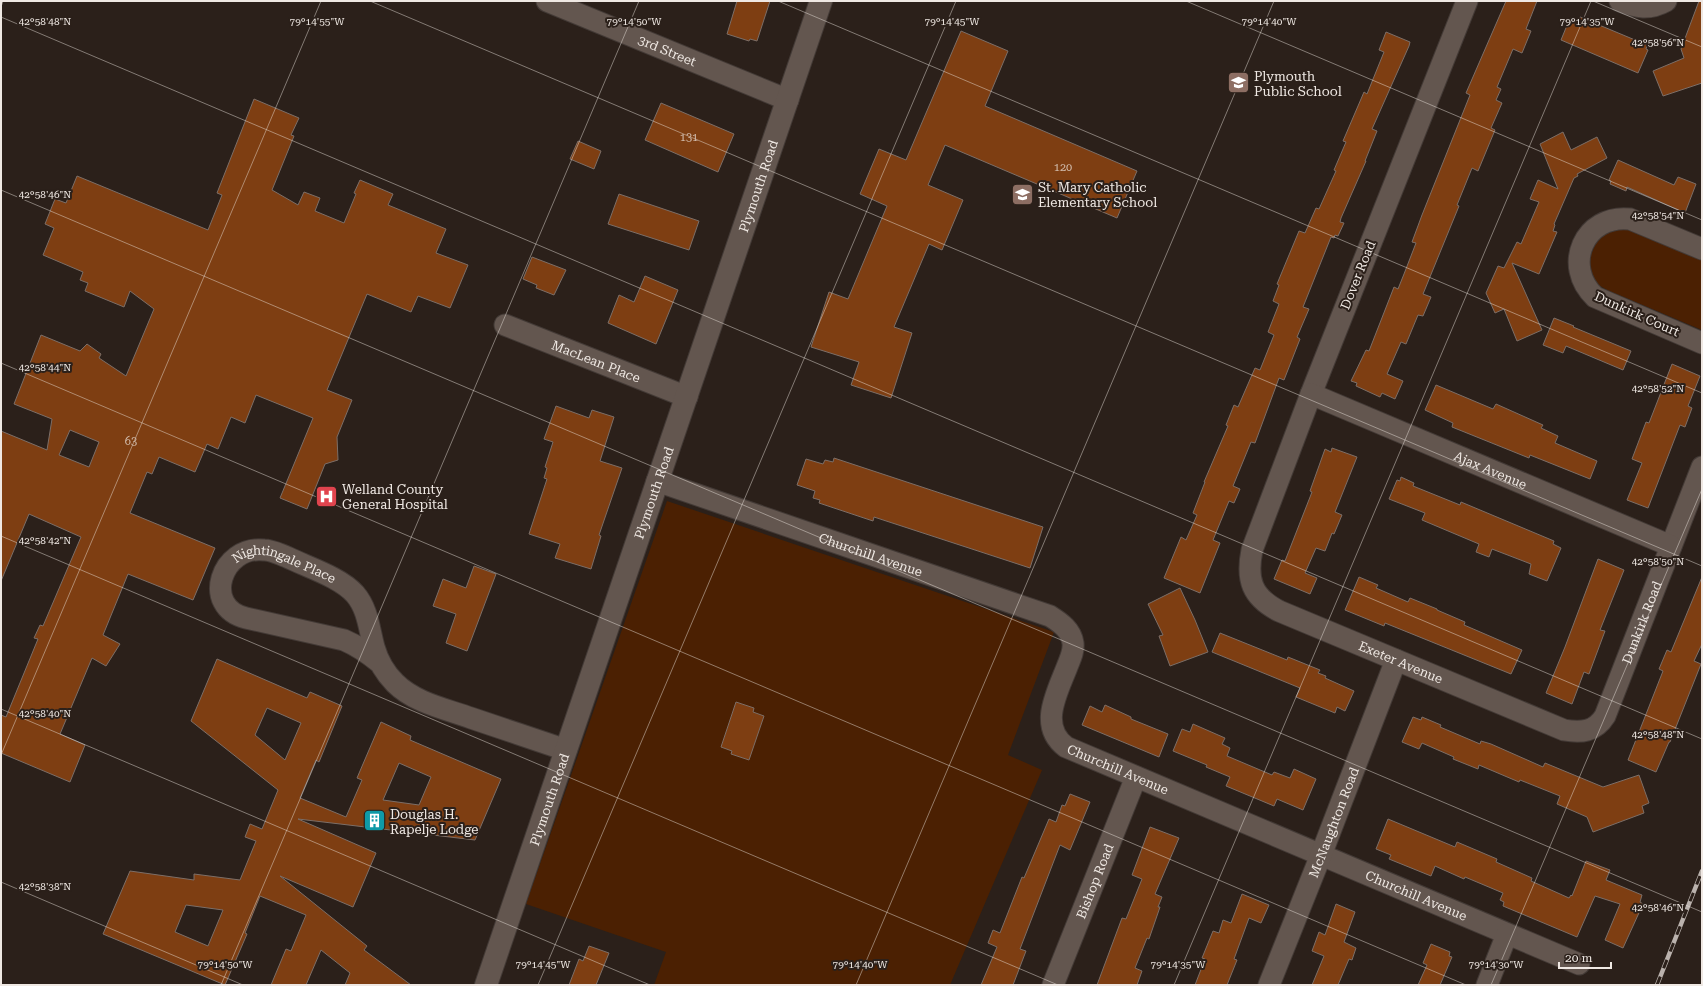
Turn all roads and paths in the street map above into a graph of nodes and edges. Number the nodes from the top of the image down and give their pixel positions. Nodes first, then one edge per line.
1 (547, 1) edge
2 (822, 1) edge
3 (1467, 1) edge
4 (1620, 1) edge
5 (1666, 1) edge
6 (788, 100) junction
7 (1702, 249) edge
8 (505, 325) dead end
9 (1702, 343) edge
10 (1310, 394) junction
11 (687, 397) junction
12 (1702, 467) edge
13 (658, 481) junction
14 (1671, 546) junction
15 (1252, 550) joint
16 (1396, 660) junction
17 (380, 663) junction
18 (1592, 729) joint
19 (566, 750) junction
20 (1136, 777) junction
21 (1321, 855) junction
22 (1507, 934) junction
23 (1579, 964) dead end
24 (486, 985) edge
25 (1054, 985) edge
26 (1269, 985) edge
27 (1487, 985) edge

1 - 6 street, 3rd Street
2 - 6 street, Plymouth Road
3 - 10 street, Dover Road
4 - 5 street
6 - 11 street, Plymouth Road
7 - 9 street, Dunkirk Court
8 - 11 street, MacLean Place
10 - 14 street, Ajax Avenue
10 - 15 street, Dover Road
11 - 13 street, Plymouth Road
12 - 14 street, Dunkirk Road
13 - 19 street, Plymouth Road
13 - 20 street, Churchill Avenue
14 - 18 street, Dunkirk Road
15 - 16 street, Exeter Avenue
16 - 18 street, Exeter Avenue
16 - 21 street, McNaughton Road
17 - 17 street, Nightingale Place
17 - 19 street, Nightingale Place
19 - 24 street, Plymouth Road
20 - 21 street, Churchill Avenue
20 - 25 street, Bishop Road
21 - 22 street, Churchill Avenue
21 - 26 street, McNaughton Road
22 - 23 street, Churchill Avenue
22 - 27 street

